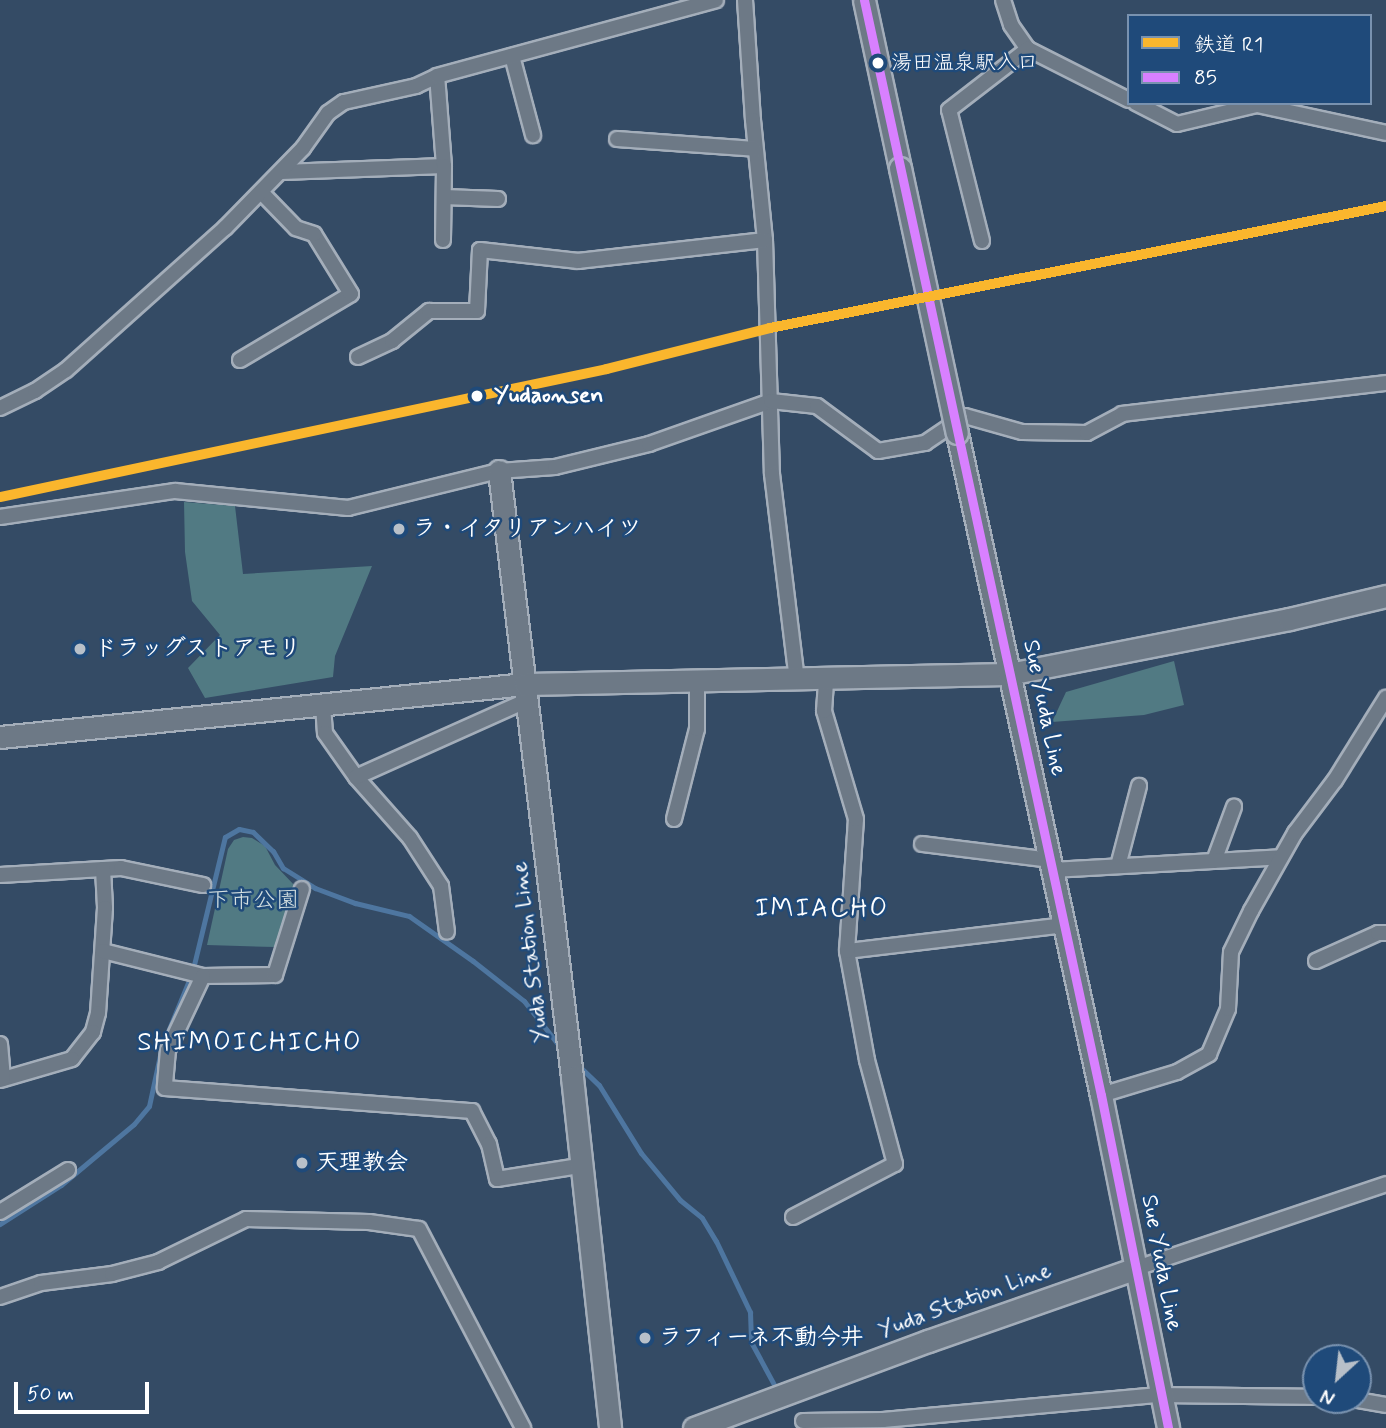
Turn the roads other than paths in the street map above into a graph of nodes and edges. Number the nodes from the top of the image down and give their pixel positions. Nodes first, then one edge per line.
1 (716, 0) edge
2 (745, 0) edge
3 (864, 0) edge
4 (1003, 0) edge
5 (1028, 49) junction
6 (512, 56) junction
7 (437, 76) junction
8 (1127, 99) edge
9 (1140, 105) edge
10 (1256, 105) edge
11 (1256, 105) edge
12 (1386, 134) edge
13 (533, 135) dead end
14 (617, 139) dead end
15 (755, 149) junction
16 (444, 166) junction
17 (282, 172) junction
18 (261, 192) junction
19 (444, 197) junction
20 (498, 199) dead end
21 (443, 240) dead end
22 (765, 240) junction
23 (982, 241) dead end
24 (358, 357) dead end
25 (240, 360) dead end
26 (1386, 383) edge
27 (771, 401) junction
28 (0, 408) edge
29 (499, 471) junction
30 (0, 517) edge
31 (1386, 596) edge
32 (1009, 674) junction
33 (826, 680) junction
34 (797, 681) junction
35 (697, 682) junction
36 (526, 692) junction
37 (1386, 698) edge
38 (323, 705) junction
39 (1382, 720) edge
40 (0, 737) edge
41 (356, 777) junction
42 (1139, 786) dead end
43 (1234, 807) dead end
44 (674, 819) dead end
45 (922, 844) dead end
46 (1281, 857) junction
47 (1214, 861) junction
48 (1051, 865) junction
49 (1118, 866) junction
50 (103, 869) junction
51 (0, 874) edge
52 (203, 885) dead end
53 (302, 889) dead end
54 (1064, 925) junction
55 (447, 932) dead end
56 (1386, 933) edge
57 (103, 951) junction
58 (847, 951) junction
59 (1315, 961) dead end
60 (203, 976) junction
61 (0, 1044) edge
62 (1, 1080) edge
63 (1101, 1094) junction
64 (579, 1166) junction
65 (68, 1170) dead end
66 (1386, 1184) edge
67 (0, 1212) edge
68 (793, 1217) dead end
69 (1137, 1268) junction
70 (0, 1297) edge
71 (1159, 1395) junction
72 (1302, 1397) edge
73 (803, 1421) dead end
74 (523, 1428) edge
75 (610, 1428) edge
76 (694, 1428) edge
77 (1168, 1428) edge

1 - 6 street
2 - 15 street
3 - 32 main road, Sue Yuda Line, bridge
4 - 5 street
5 - 8 street
5 - 23 street
6 - 7 street
6 - 13 street
7 - 16 street
7 - 17 street
9 - 11 street
10 - 12 street
14 - 15 street
15 - 22 street
16 - 17 street
16 - 19 street
17 - 18 street
18 - 25 street
18 - 28 street
19 - 20 street
19 - 21 street
22 - 24 street
22 - 27 street
26 - 27 street
27 - 29 street
27 - 34 street
29 - 30 street
29 - 36 main road, Yuda Station Line
31 - 32 main road
32 - 33 main road
32 - 48 main road, Sue Yuda Line
33 - 34 main road
33 - 58 street
34 - 35 main road
35 - 36 main road
35 - 44 street
36 - 38 main road
36 - 41 street
36 - 64 main road, Yuda Station Line
37 - 39 street
38 - 40 main road
38 - 41 street
39 - 46 street
41 - 55 street
42 - 49 street
43 - 47 street
45 - 48 street
46 - 47 street
46 - 63 street
47 - 49 street
48 - 49 street
48 - 54 main road, Sue Yuda Line
50 - 51 street
50 - 52 street
50 - 57 street
53 - 60 street
54 - 58 street
54 - 63 main road, Sue Yuda Line
56 - 59 street
57 - 60 street
57 - 62 street
58 - 68 street
60 - 64 street
61 - 62 street
63 - 69 main road, Sue Yuda Line
64 - 75 main road, Yuda Station Line
65 - 67 street
66 - 69 street
69 - 71 main road, Sue Yuda Line
69 - 76 main road, Yuda Station Line
70 - 74 street
71 - 72 street
71 - 73 street
71 - 77 main road, Sue Yuda Line

